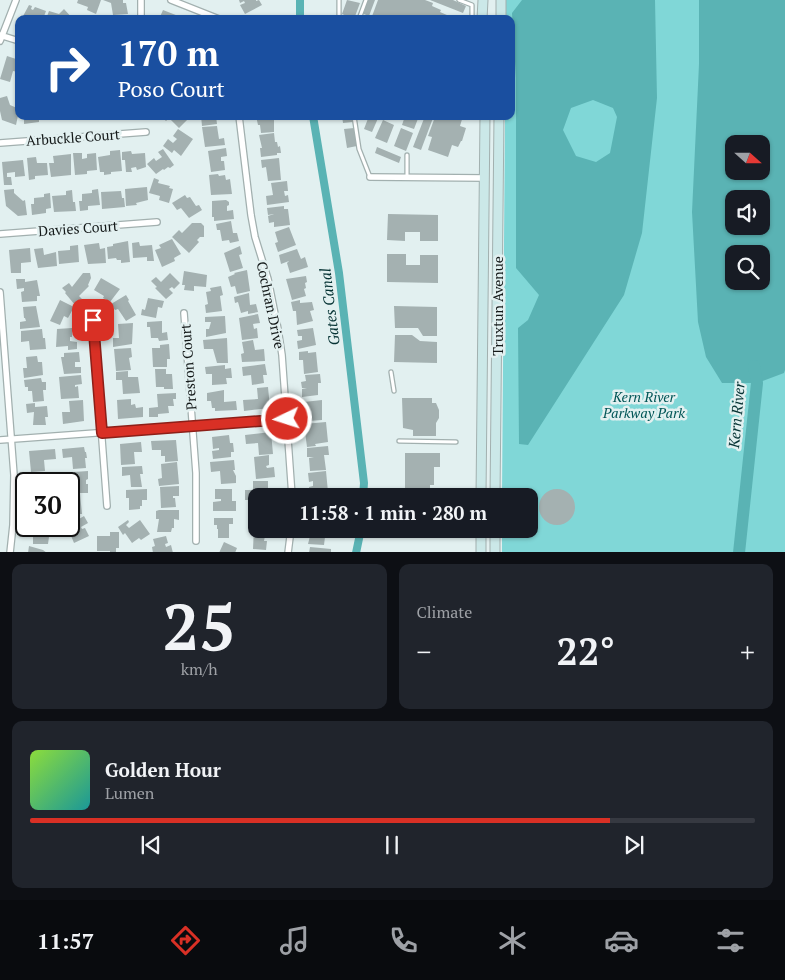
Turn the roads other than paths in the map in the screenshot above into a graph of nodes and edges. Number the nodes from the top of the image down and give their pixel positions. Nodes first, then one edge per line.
1 (16, 0) edge
2 (141, 0) edge
3 (170, 0) edge
4 (339, 0) edge
5 (366, 0) edge
6 (459, 0) edge
7 (482, 0) edge
8 (501, 0) edge
9 (141, 15) edge
10 (209, 15) edge
11 (338, 15) edge
12 (360, 15) edge
13 (472, 15) edge
14 (482, 15) edge
15 (500, 15) edge
16 (1, 37) edge
17 (15, 40) edge
18 (239, 120) edge
19 (355, 120) edge
20 (485, 120) edge
21 (500, 120) edge
22 (146, 132) dead end
23 (499, 136) junction
24 (0, 143) edge
25 (407, 155) dead end
26 (370, 177) joint
27 (408, 177) junction
28 (484, 178) junction
29 (157, 222) dead end
30 (0, 234) edge
31 (497, 241) junction
32 (0, 292) edge
33 (184, 313) dead end
34 (93, 320) dead end
35 (391, 372) dead end
36 (394, 391) dead end
37 (287, 419) junction
38 (193, 426) junction
39 (102, 433) junction
40 (0, 440) edge
41 (11, 440) junction
42 (399, 441) dead end
43 (456, 442) dead end
44 (291, 488) edge
45 (481, 488) edge
46 (495, 488) edge
47 (107, 506) dead end
48 (290, 538) edge
49 (481, 538) edge
50 (495, 538) edge
51 (196, 541) dead end
52 (10, 552) edge
53 (288, 552) edge
54 (480, 552) edge
55 (495, 552) edge

1 - 16 street
2 - 9 street
3 - 10 street
4 - 11 lane
5 - 12 lane
6 - 13 lane
7 - 14 main road
8 - 15 main road
16 - 17 street
18 - 37 street, Cochran Drive
19 - 26 lane
20 - 28 main road, Truxtun Avenue
21 - 23 main road, Truxtun Avenue
22 - 24 street, Arbuckle Court
23 - 28 main road
23 - 31 main road, Truxtun Avenue
25 - 27 lane
26 - 27 street
27 - 28 street
28 - 31 main road
28 - 45 main road, Truxtun Avenue
29 - 30 street, Davies Court
31 - 46 main road, Truxtun Avenue
32 - 41 street
33 - 38 street, Preston Court
34 - 39 street
35 - 36 lane
37 - 38 street
37 - 44 street, Cochran Drive
38 - 39 street
38 - 51 street, Preston Court
39 - 41 street
39 - 47 street
40 - 41 street
41 - 52 street
42 - 43 lane
48 - 53 street
49 - 54 main road
50 - 55 main road

